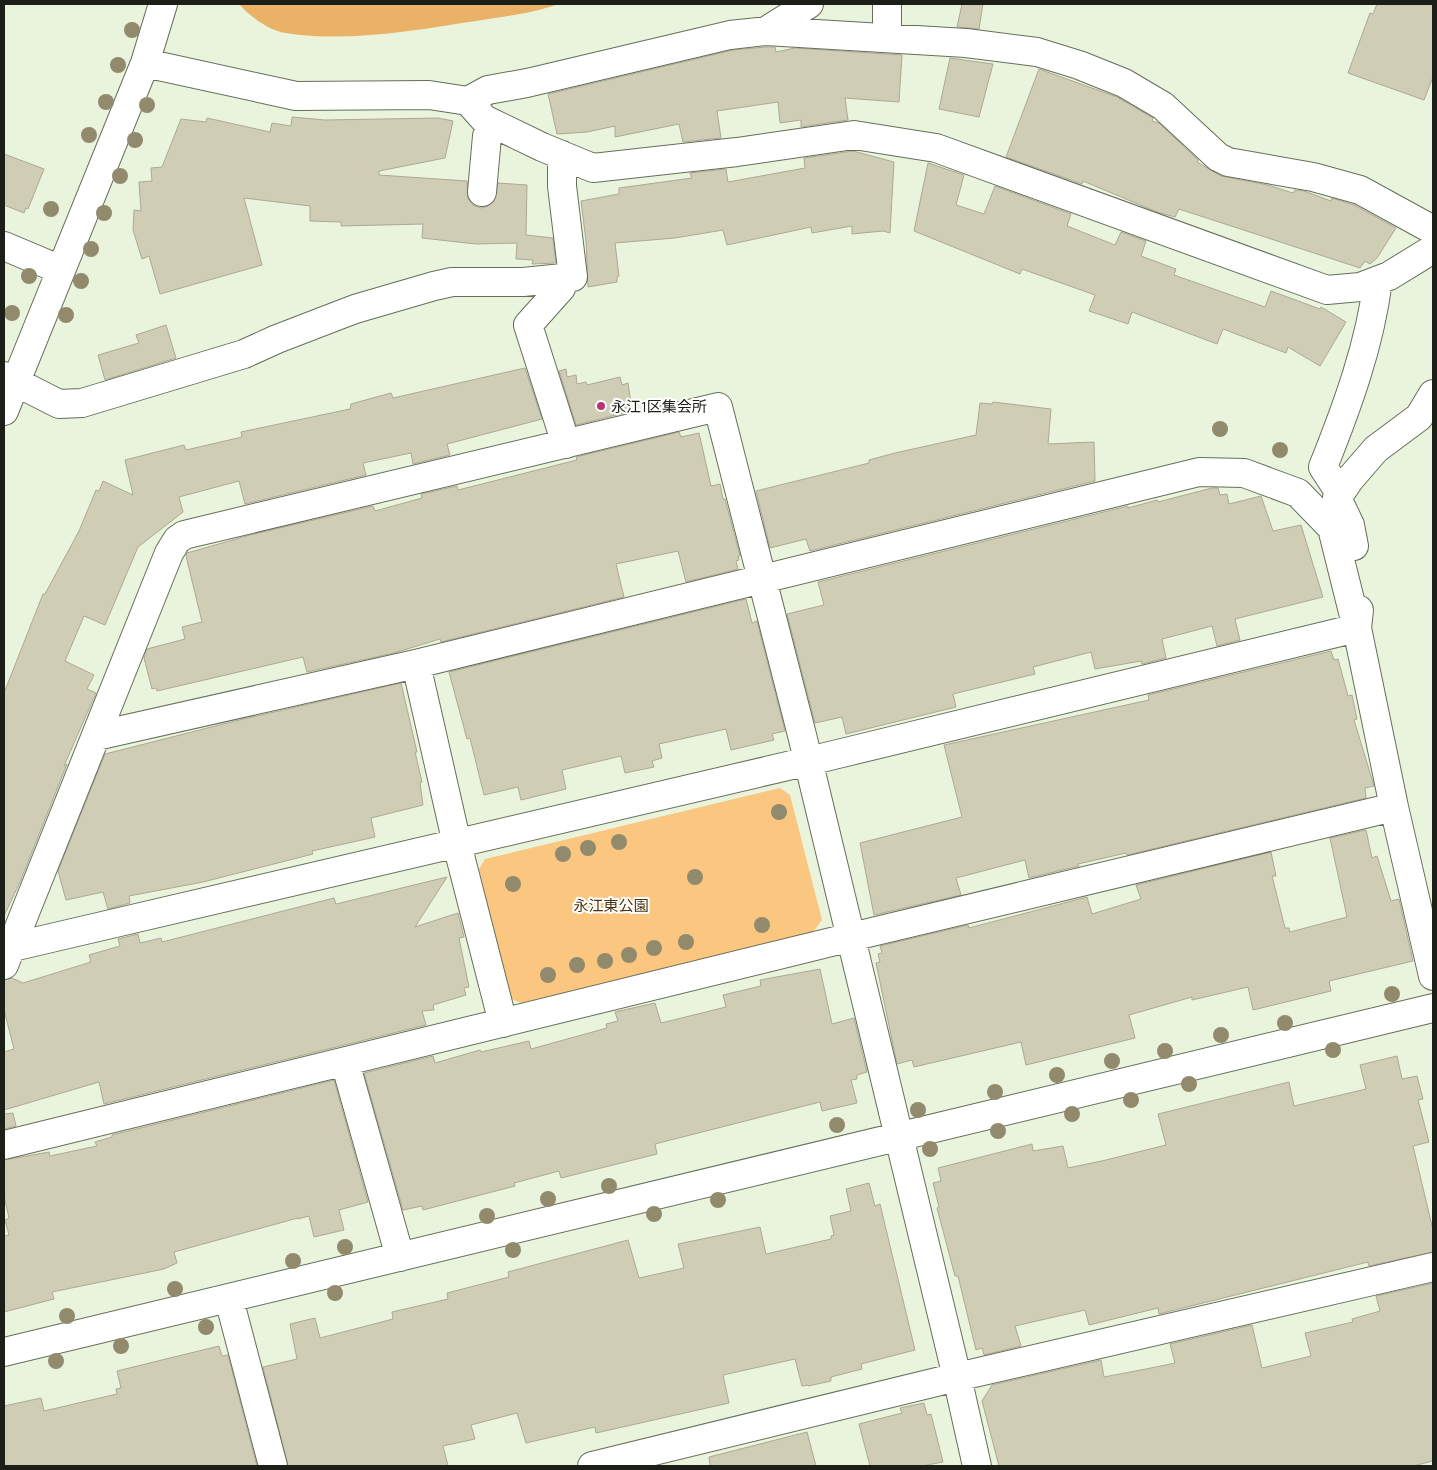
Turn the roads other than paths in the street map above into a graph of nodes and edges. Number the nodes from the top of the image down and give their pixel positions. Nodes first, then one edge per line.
1 (163, 4) edge
2 (809, 4) edge
3 (888, 4) edge
4 (766, 31) junction
5 (887, 38) junction
6 (145, 63) junction
7 (468, 101) junction
8 (492, 123) junction
9 (562, 155) junction
10 (482, 192) dead end
11 (1433, 230) edge
12 (4, 246) edge
13 (1433, 249) edge
14 (61, 270) junction
15 (565, 277) junction
16 (1378, 280) junction
17 (10, 379) edge
18 (1433, 394) edge
19 (4, 411) edge
20 (566, 444) junction
21 (1340, 493) junction
22 (763, 579) junction
23 (1357, 628) junction
24 (416, 664) junction
25 (96, 736) junction
26 (808, 761) junction
27 (1394, 808) junction
28 (457, 844) junction
29 (851, 937) junction
30 (6, 955) edge
31 (1433, 976) edge
32 (1433, 1008) edge
33 (503, 1023) junction
34 (345, 1062) junction
35 (899, 1135) junction
36 (4, 1146) edge
37 (400, 1257) junction
38 (1433, 1267) edge
39 (229, 1299) junction
40 (4, 1352) edge
41 (958, 1376) junction
42 (273, 1466) edge
43 (592, 1466) edge
44 (977, 1466) edge

1 - 6 street
2 - 4 street
3 - 5 street
4 - 5 street
4 - 7 street
5 - 11 street
6 - 7 street
6 - 14 street
7 - 8 street
8 - 9 street
8 - 10 street
9 - 15 street
9 - 16 street
12 - 14 street
13 - 16 street
14 - 17 street
15 - 17 street
15 - 20 street
16 - 21 street
17 - 19 street
18 - 21 street
20 - 22 street
20 - 25 street
21 - 23 street
22 - 23 street
22 - 24 street
22 - 26 street
23 - 26 street
23 - 27 street
24 - 25 street
24 - 28 street
25 - 30 street
26 - 28 street
26 - 29 street
27 - 29 street
27 - 31 street
28 - 30 street
28 - 33 street
29 - 33 street
29 - 35 street
32 - 35 street
33 - 34 street
34 - 36 street
34 - 37 street
35 - 37 street
35 - 41 street
37 - 39 street
38 - 41 street
39 - 40 street
39 - 42 street
41 - 43 street
41 - 44 street

